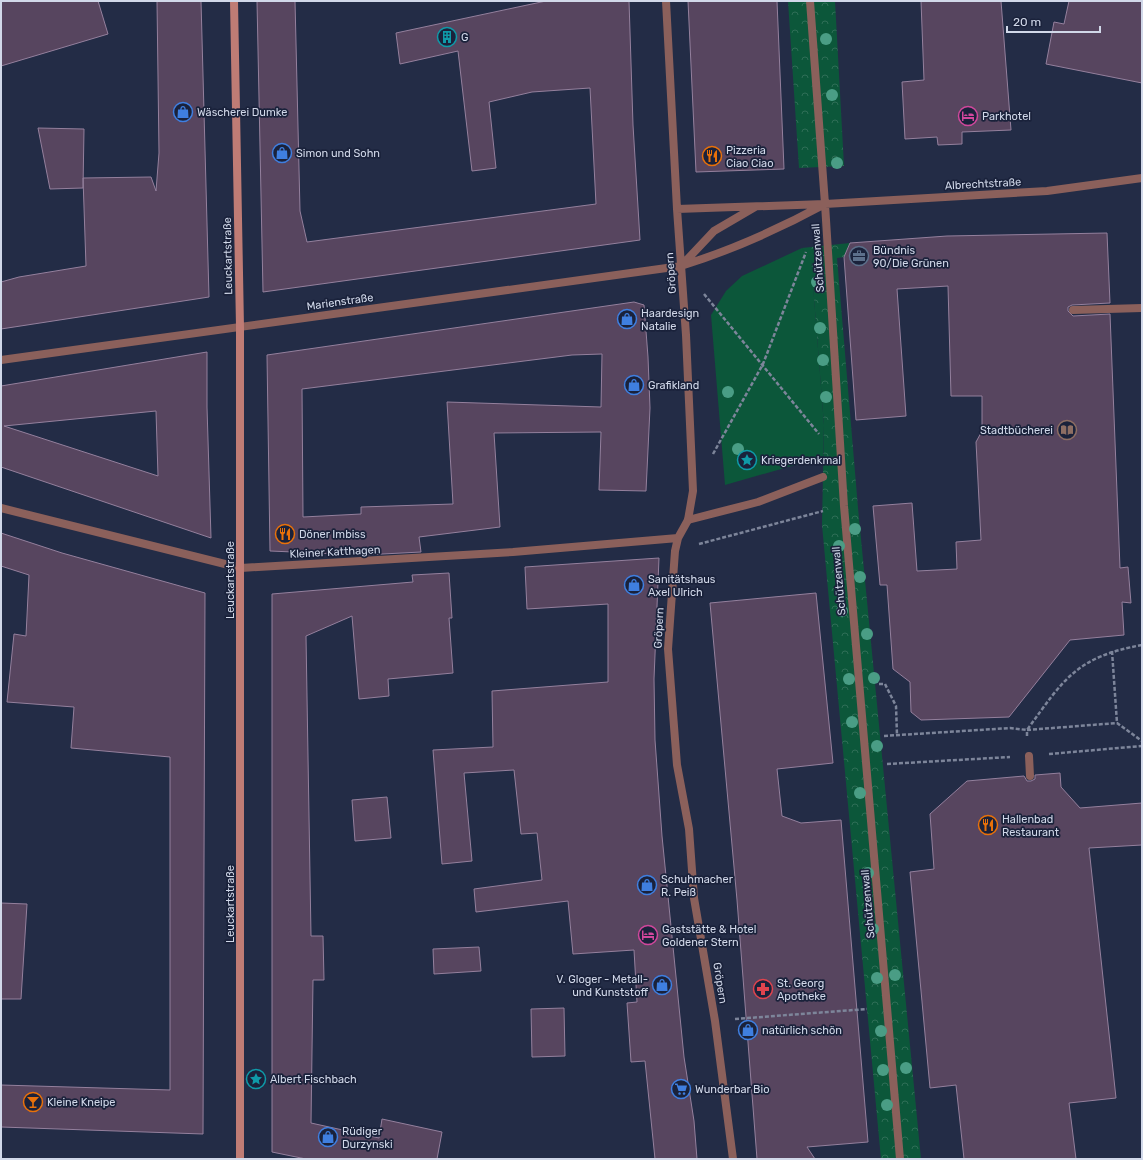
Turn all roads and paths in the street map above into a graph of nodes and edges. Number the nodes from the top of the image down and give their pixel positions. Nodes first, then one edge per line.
1 (234, 1) edge
2 (666, 1) edge
3 (810, 1) edge
4 (1142, 178) edge
5 (825, 204) junction
6 (757, 206) junction
7 (677, 208) junction
8 (808, 247) dead end
9 (681, 266) junction
10 (1142, 308) edge
11 (1073, 310) dead end
12 (240, 327) junction
13 (1, 360) edge
14 (762, 364) junction
15 (711, 458) dead end
16 (842, 463) junction
17 (823, 477) dead end
18 (844, 506) junction
19 (1, 508) edge
20 (688, 520) junction
21 (678, 538) junction
22 (675, 551) junction
23 (241, 568) junction
24 (1142, 645) edge
25 (1112, 651) junction
26 (859, 683) junction
27 (1116, 723) junction
28 (1027, 730) junction
29 (897, 735) junction
30 (864, 737) junction
31 (1142, 741) edge
32 (1142, 746) edge
33 (1029, 756) junction
34 (866, 765) junction
35 (1030, 776) dead end
36 (888, 1007) junction
37 (715, 1021) junction
38 (240, 1159) edge
39 (733, 1159) edge
40 (900, 1159) edge

1 - 12 main road, Leuckartstraße
2 - 7 street, Gröpern
3 - 5 street, Schützenwall
4 - 5 street, Albrechtstraße
5 - 6 street, Albrechtstraße
5 - 9 street, Albrechtstraße
5 - 16 street, Schützenwall
6 - 7 street, Albrechtstraße
6 - 9 street, Albrechtstraße
7 - 9 street, Gröpern
8 - 14 path
9 - 12 street, Marienstraße
9 - 14 path
9 - 20 street, Gröpern
10 - 11 street
12 - 13 street, Marienstraße
12 - 23 main road, Leuckartstraße
14 - 15 path
14 - 16 path
16 - 18 street, Schützenwall
17 - 20 street
18 - 22 path
18 - 26 street, Schützenwall
19 - 23 street, Kleiner Katthagen
20 - 21 street, Gröpern
21 - 22 street, Gröpern
21 - 23 street, Kleiner Katthagen
22 - 37 street, Gröpern
23 - 38 main road, Leuckartstraße
24 - 25 path
25 - 27 path
25 - 28 path
26 - 29 path
26 - 30 street, Schützenwall
27 - 28 path
27 - 31 path
28 - 29 path
29 - 30 path
30 - 34 street, Schützenwall
32 - 33 path
33 - 34 path
33 - 35 street
34 - 36 street, Schützenwall
36 - 37 path
36 - 40 street, Schützenwall
37 - 39 street, Gröpern

